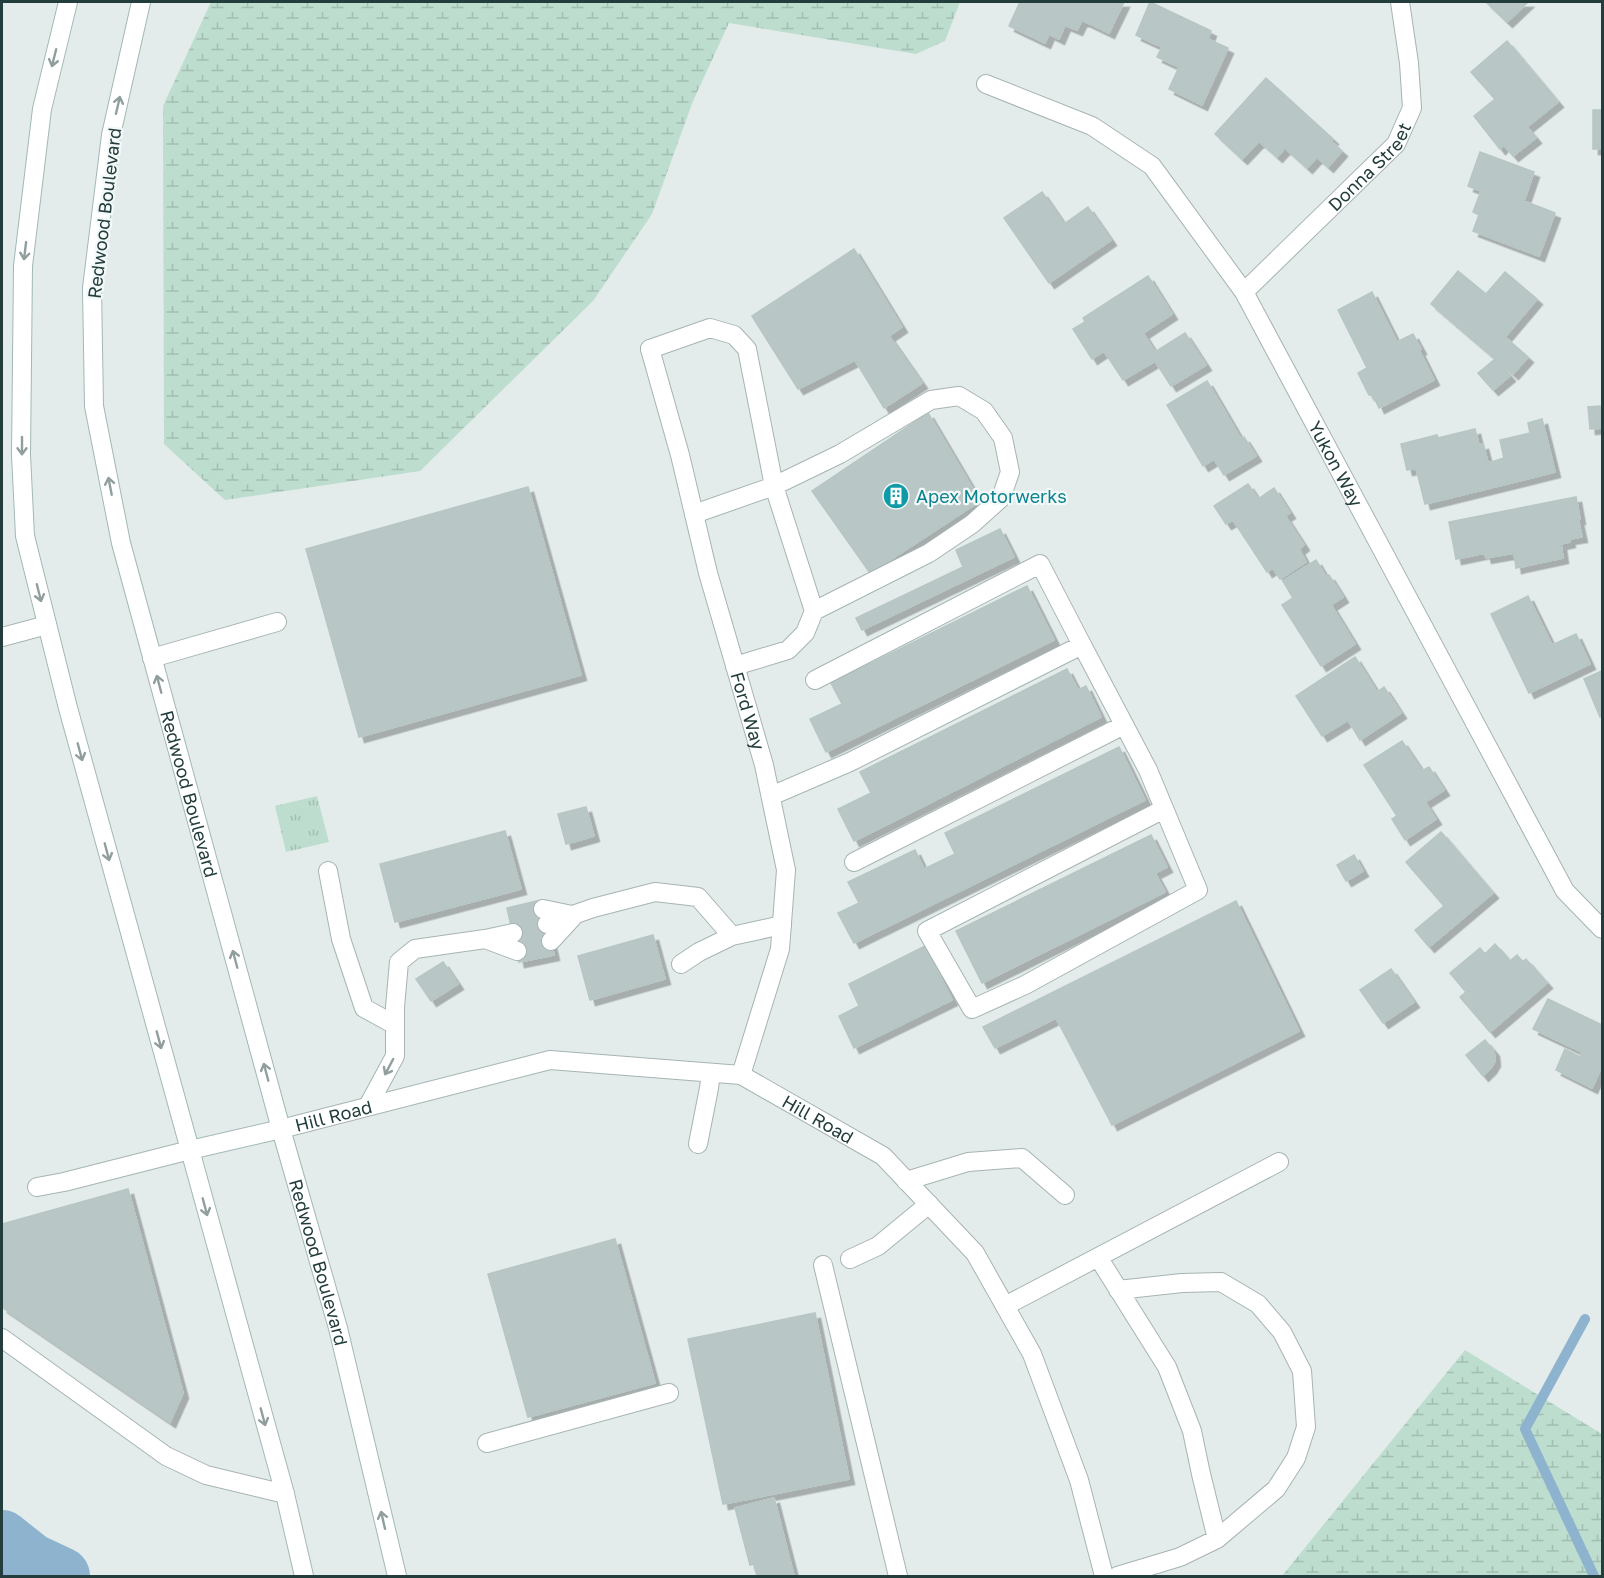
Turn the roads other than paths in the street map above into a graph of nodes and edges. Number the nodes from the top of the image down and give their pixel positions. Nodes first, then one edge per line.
1 (68, 2) edge
2 (141, 2) edge
3 (1400, 2) edge
4 (986, 84) dead end
5 (1244, 292) junction
6 (774, 486) junction
7 (694, 514) junction
8 (814, 611) junction
9 (277, 622) dead end
10 (47, 625) junction
11 (2, 637) edge
12 (1082, 645) junction
13 (152, 657) junction
14 (735, 666) junction
15 (815, 680) dead end
16 (1124, 725) junction
17 (771, 796) junction
18 (1164, 809) junction
19 (854, 862) dead end
20 (328, 871) dead end
21 (574, 915) junction
22 (782, 925) junction
23 (511, 926) dead end
24 (1602, 929) edge
25 (732, 936) junction
26 (485, 939) junction
27 (517, 951) dead end
28 (681, 964) dead end
29 (395, 1025) junction
30 (711, 1073) junction
31 (741, 1076) junction
32 (368, 1106) junction
33 (281, 1129) junction
34 (698, 1144) dead end
35 (190, 1150) junction
36 (1279, 1162) dead end
37 (906, 1181) junction
38 (37, 1187) dead end
39 (1065, 1195) dead end
40 (929, 1204) junction
41 (1098, 1257) junction
42 (850, 1259) dead end
43 (823, 1265) dead end
44 (1118, 1290) junction
45 (1005, 1306) junction
46 (2, 1338) edge
47 (669, 1393) dead end
48 (487, 1443) dead end
49 (285, 1494) junction
50 (1217, 1539) junction
51 (304, 1576) edge
52 (397, 1576) edge
53 (898, 1576) edge
54 (1104, 1576) edge
55 (1117, 1576) edge

1 -> 10 street
13 -> 2 street, Redwood Boulevard
3 - 5 street, Donna Street
4 - 5 street, Yukon Way
5 - 24 street, Yukon Way
6 - 7 street
6 - 7 street, Ford Way
6 - 8 street
6 - 8 street
7 - 14 street, Ford Way
8 - 14 street
9 - 13 street
10 - 11 street
10 -> 35 street
12 - 15 street
12 - 16 street
12 - 17 street
33 -> 13 street, Redwood Boulevard
14 - 17 street, Ford Way
16 - 18 street
16 - 19 street
17 - 22 street, Ford Way
18 - 18 street
20 - 29 street
21 - 21 street
21 - 25 street
22 - 25 street
22 - 31 street, Ford Way
23 - 26 street
25 - 28 street
26 - 27 street
26 - 29 street
29 -> 32 street
30 - 31 street, Hill Road
30 - 32 street, Hill Road
30 - 34 street
31 - 37 street, Hill Road
32 - 33 street, Hill Road
33 - 35 street, Hill Road
52 -> 33 street, Redwood Boulevard
35 - 38 street, Hill Road
35 -> 49 street
36 - 41 street
37 - 39 street
37 - 40 street, Hill Road
40 - 42 street
40 - 45 street, Hill Road
41 - 44 street
41 - 45 street
43 - 53 street
44 - 50 street
44 - 50 street
45 - 54 street, Hill Road
46 - 49 street
47 - 48 street
49 - 51 street
50 - 55 street

